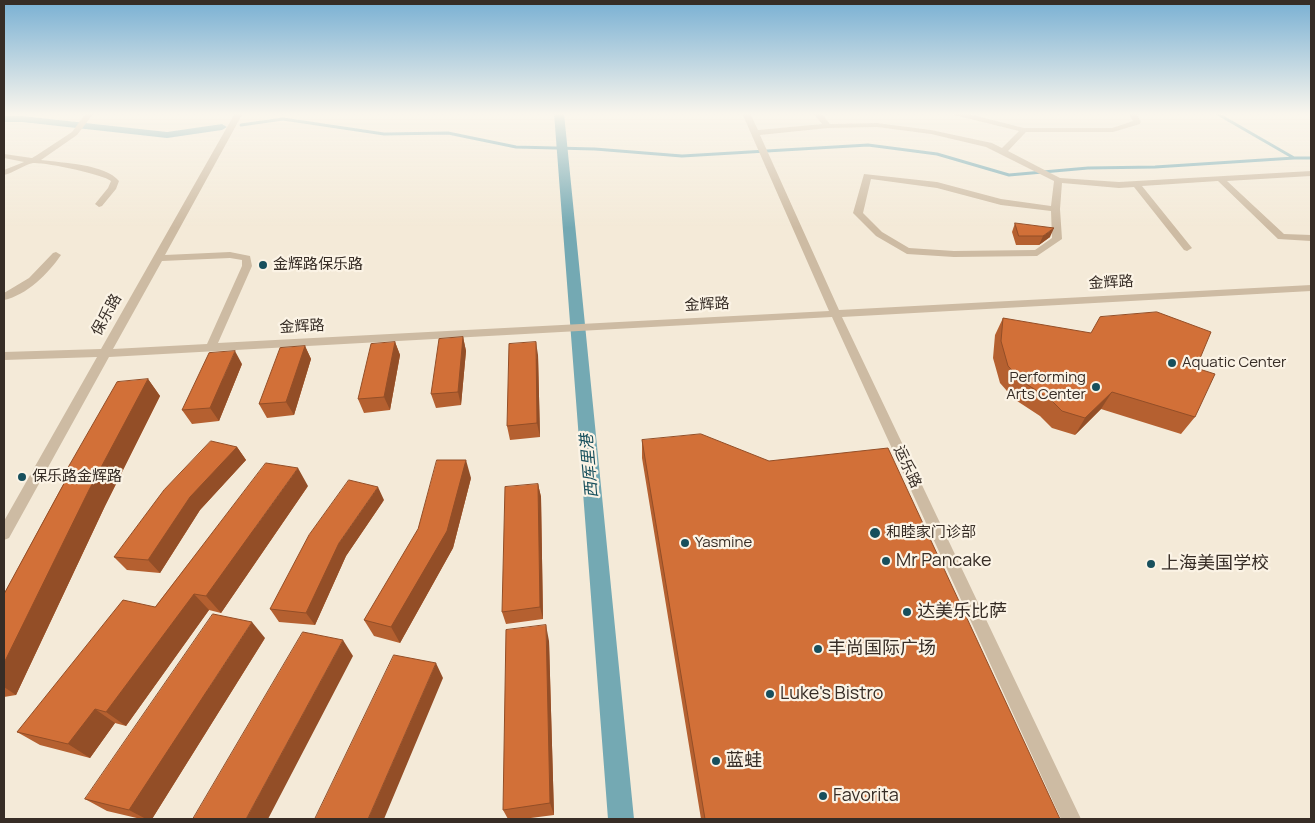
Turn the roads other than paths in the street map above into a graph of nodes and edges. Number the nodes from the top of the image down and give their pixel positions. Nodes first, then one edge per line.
1 (48, 151) edge
2 (217, 151) edge
3 (763, 151) edge
4 (1003, 152) edge
5 (4, 156) edge
6 (35, 160) junction
7 (4, 173) edge
8 (1311, 173) edge
9 (1220, 179) junction
10 (1058, 180) junction
11 (1136, 184) junction
12 (99, 204) dead end
13 (1055, 209) junction
14 (1311, 238) edge
15 (1187, 248) dead end
16 (56, 255) dead end
17 (157, 258) junction
18 (1311, 288) edge
19 (4, 297) edge
20 (835, 313) junction
21 (211, 347) junction
22 (104, 353) junction
23 (4, 356) edge
24 (4, 534) edge
25 (1071, 819) edge

1 - 6 street
2 - 17 street, 保乐路
3 - 20 street, 运乐路
4 - 10 street
5 - 6 street
6 - 7 street
6 - 12 street
8 - 9 street
9 - 11 street
9 - 14 street
10 - 11 street
10 - 13 street
11 - 15 street
13 - 13 street
16 - 19 street
17 - 21 street
17 - 22 street, 保乐路
18 - 20 street, 金辉路
20 - 21 street, 金辉路
20 - 25 street, 运乐路
21 - 22 street, 金辉路
22 - 23 street, 金辉路
22 - 24 street, 保乐路

